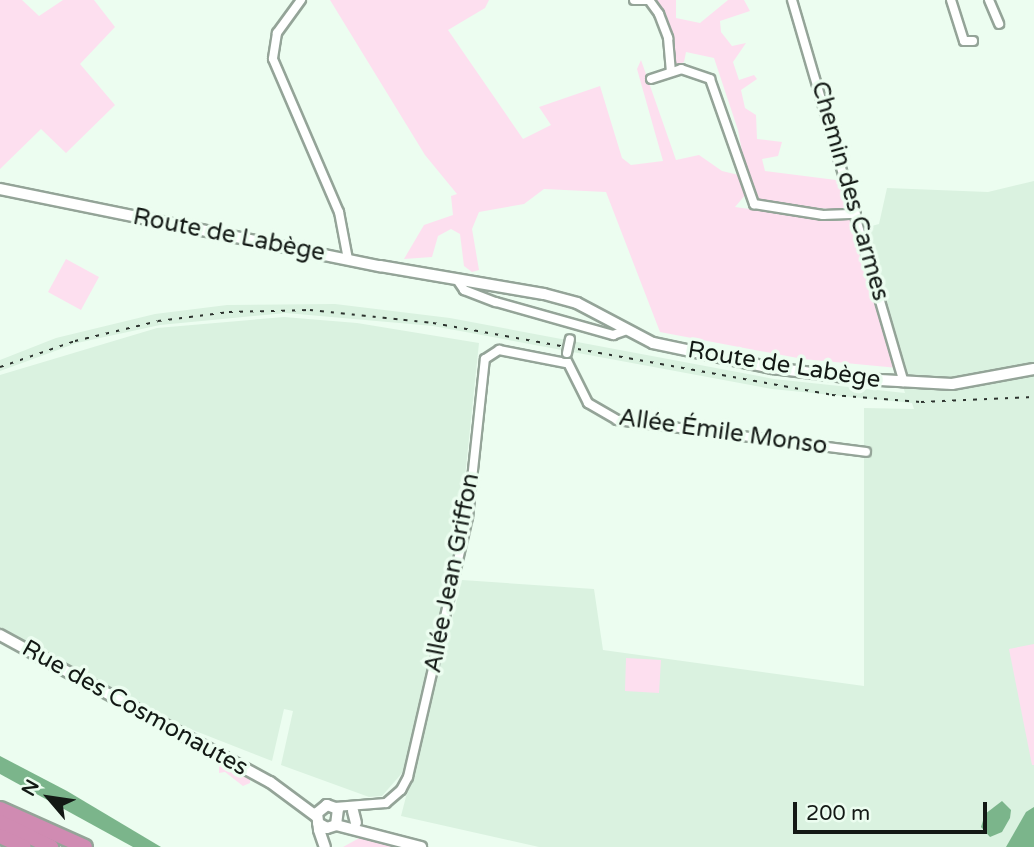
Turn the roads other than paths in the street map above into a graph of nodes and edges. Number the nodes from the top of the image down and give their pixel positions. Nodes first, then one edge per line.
1 (301, 0) edge
2 (635, 0) edge
3 (792, 0) edge
4 (951, 0) edge
5 (989, 0) edge
6 (999, 24) dead end
7 (973, 41) dead end
8 (671, 72) junction
9 (651, 79) dead end
10 (0, 189) edge
11 (856, 214) junction
12 (348, 259) junction
13 (458, 281) junction
14 (499, 285) junction
15 (504, 303) junction
16 (574, 325) junction
17 (624, 331) junction
18 (566, 363) junction
19 (1034, 369) edge
20 (904, 382) junction
21 (866, 452) dead end
22 (0, 635) edge
23 (270, 782) junction
24 (0, 809) edge
25 (341, 814) junction
26 (317, 820) junction
27 (0, 822) edge
28 (360, 826) junction
29 (0, 836) edge
30 (0, 842) edge
31 (8, 847) edge
32 (24, 847) edge
33 (51, 847) edge
34 (85, 847) edge
35 (326, 847) edge
36 (421, 847) edge

1 - 12 street
2 - 8 street
3 - 11 street, Chemin des Carmes
4 - 7 street
5 - 6 street
8 - 9 street
8 - 11 street
10 - 12 main road, Route de Labège
11 - 20 street, Chemin des Carmes
12 - 13 main road, Route de Labège
13 - 14 main road, Route de Labège
13 - 15 street, Route de Labège
14 - 15 street
14 - 17 main road, Route de Labège
15 - 16 street, Route de Labège
16 - 17 street, Route de Labège
16 - 18 street, bridge
17 - 20 main road, Route de Labège
18 - 21 street, Allée Émile Monso
18 - 25 street, Allée Jean Griffon
19 - 20 main road, Route de Labège
22 - 23 main road, Rue des Cosmonautes
23 - 25 main road, Rue des Cosmonautes
23 - 26 main road, Rue des Cosmonautes
24 - 34 highway
25 - 26 main road
25 - 26 main road
25 - 28 main road
25 - 28 main road
25 - 35 main road
26 - 35 main road
27 - 33 highway
28 - 36 main road
29 - 32 highway
30 - 31 highway

